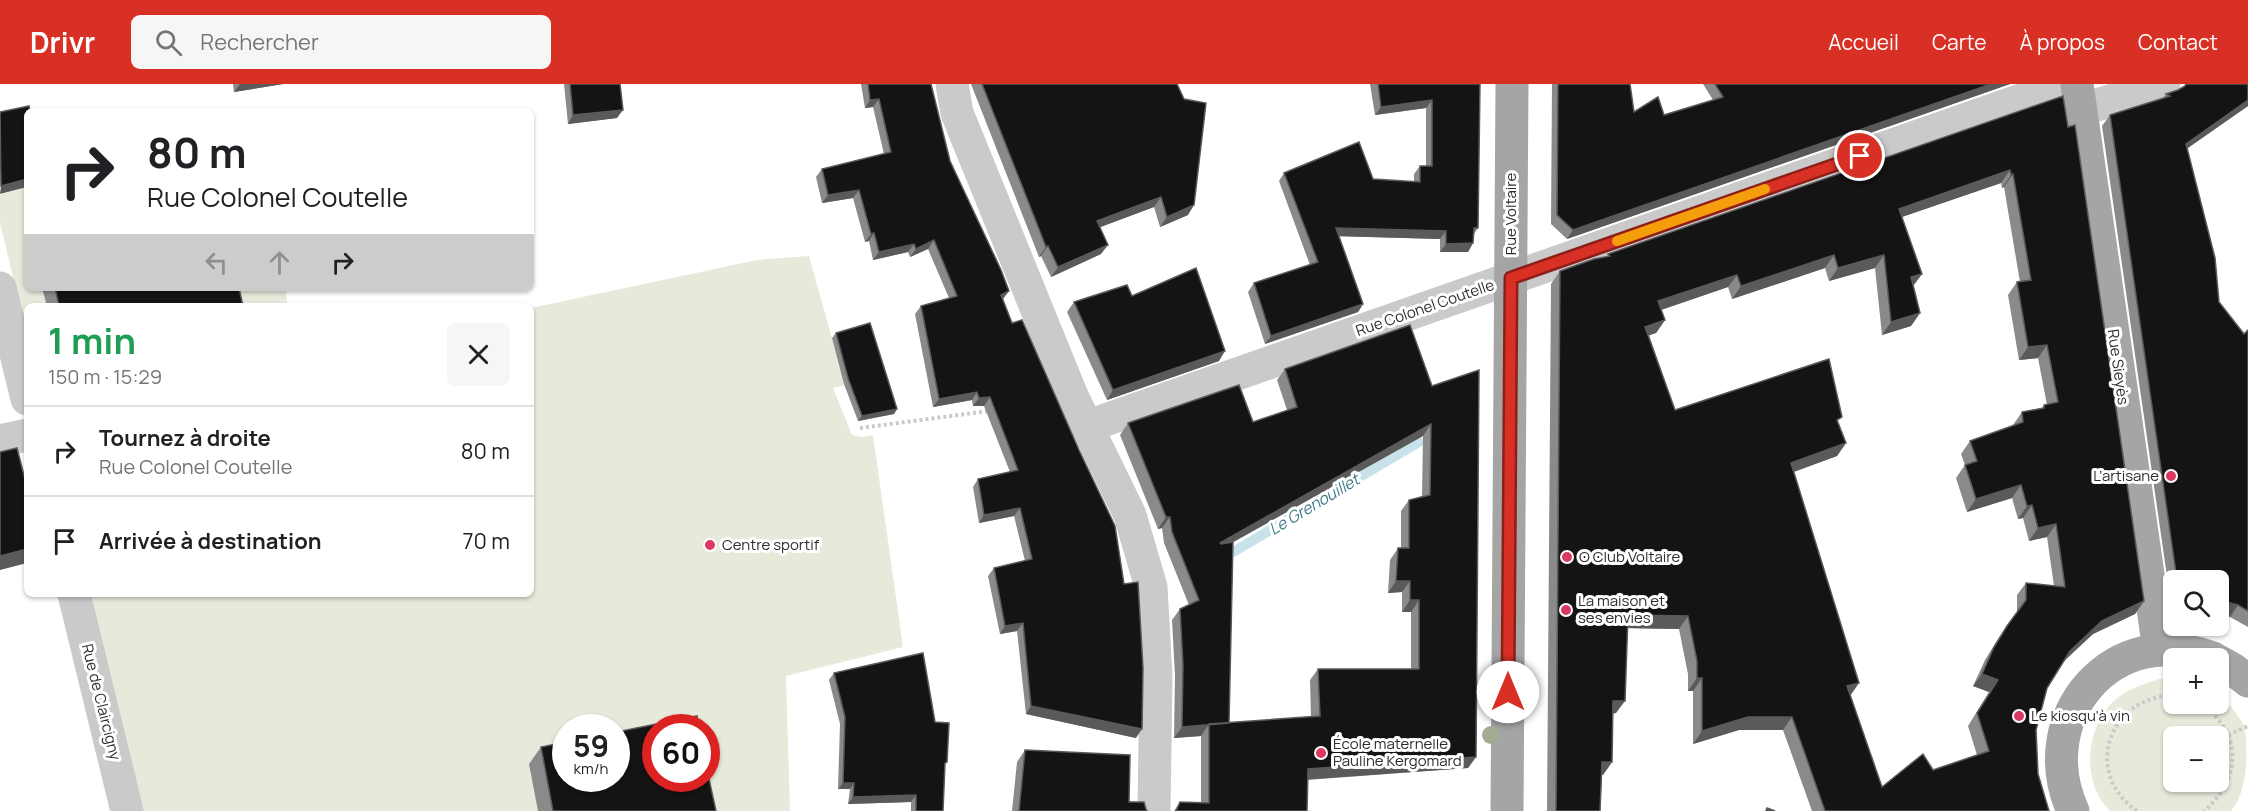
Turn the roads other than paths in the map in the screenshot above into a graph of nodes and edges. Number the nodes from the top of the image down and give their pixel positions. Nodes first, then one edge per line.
1 (952, 84) edge
2 (1512, 84) edge
3 (2164, 84) edge
4 (2075, 93) edge
5 (1511, 278) junction
6 (0, 288) edge
7 (24, 387) edge
8 (1088, 426) junction
9 (24, 436) edge
10 (0, 441) edge
11 (76, 597) edge
12 (2159, 650) junction
13 (2163, 650) edge
14 (2229, 666) edge
15 (2248, 681) edge
16 (127, 811) edge
17 (1154, 811) edge
18 (1507, 811) edge
19 (2073, 811) edge

1 - 8 street
2 - 5 main road, Rue Voltaire
3 - 4 street, Rue Colonel Coutelle
4 - 5 street, Rue Colonel Coutelle
4 - 12 main road, Rue Sieyès
5 - 8 street, Rue Colonel Coutelle
5 - 18 main road, Rue Voltaire
6 - 7 street
8 - 17 street
9 - 10 street
11 - 16 street, Rue de Claircigny
12 - 13 main road
12 - 19 main road
14 - 15 main road

